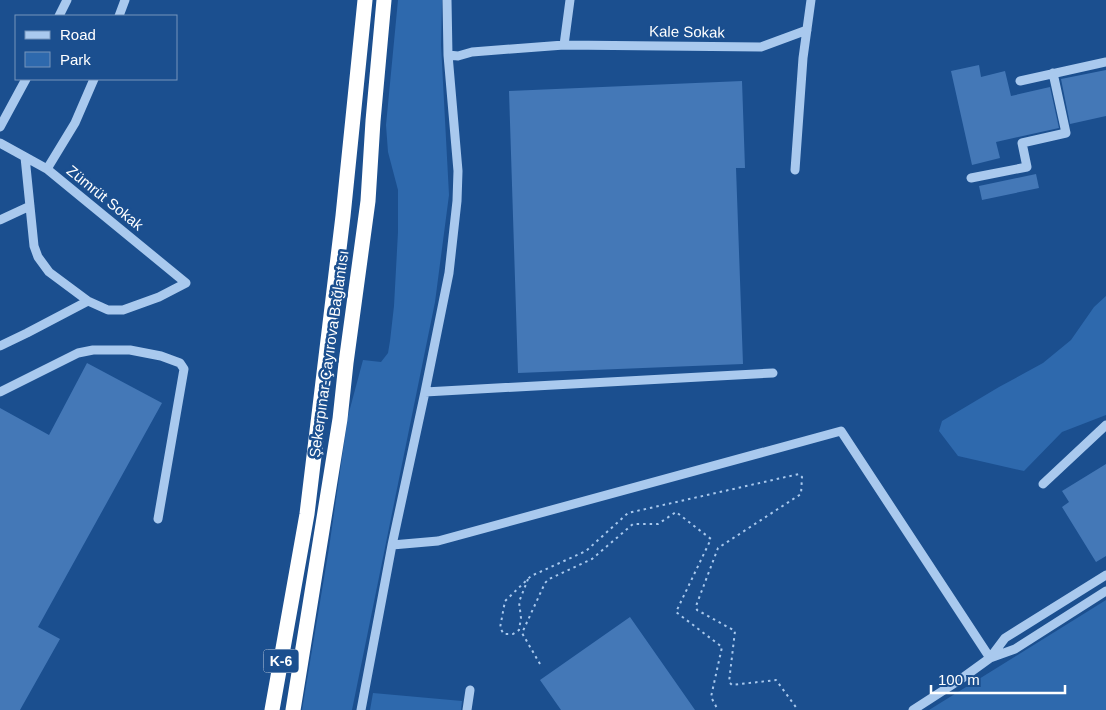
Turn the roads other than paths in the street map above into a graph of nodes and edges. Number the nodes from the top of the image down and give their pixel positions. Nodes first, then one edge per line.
1 (67, 0) edge
2 (125, 0) edge
3 (365, 0) edge
4 (384, 0) edge
5 (447, 0) edge
6 (570, 0) edge
7 (811, 0) edge
8 (60, 15) edge
9 (118, 15) edge
10 (807, 30) junction
11 (564, 45) junction
12 (448, 55) junction
13 (1106, 62) edge
14 (1053, 73) junction
15 (25, 80) edge
16 (94, 80) edge
17 (1020, 81) dead end
18 (0, 127) edge
19 (0, 143) edge
20 (25, 157) junction
21 (47, 169) junction
22 (795, 170) dead end
23 (971, 178) dead end
24 (30, 206) junction
25 (0, 220) edge
26 (88, 300) junction
27 (0, 346) edge
28 (774, 373) dead end
29 (0, 392) edge
30 (425, 392) junction
31 (1106, 425) edge
32 (1043, 484) dead end
33 (158, 519) dead end
34 (392, 546) junction
35 (1106, 575) edge
36 (1106, 591) edge
37 (290, 613) junction
38 (990, 658) junction
39 (470, 690) dead end
40 (272, 710) edge
41 (278, 710) edge
42 (293, 710) edge
43 (361, 710) edge
44 (467, 710) edge
45 (913, 710) edge

1 - 8 street
2 - 9 street
3 - 37 highway, Şekerpınar-Çayırova Bağlantısı
4 - 42 highway, Şekerpınar-Çayırova Bağlantısı
5 - 12 street
6 - 11 street
7 - 10 street
10 - 11 street, Kale Sokak
10 - 22 street
11 - 12 street, Kale Sokak
12 - 30 street
13 - 14 street
14 - 17 street
14 - 23 street
15 - 18 street
16 - 21 street
19 - 20 street, Zümrüt Sokak
20 - 21 street, Zümrüt Sokak
20 - 24 street
21 - 26 street, Zümrüt Sokak
24 - 25 street
24 - 26 street
26 - 27 street
28 - 30 street
29 - 33 street
30 - 34 street
31 - 32 street
34 - 38 street
34 - 43 street
35 - 38 street
36 - 38 street
37 - 40 highway, K-6
37 - 41 highway, K-6
38 - 45 street
39 - 44 street

